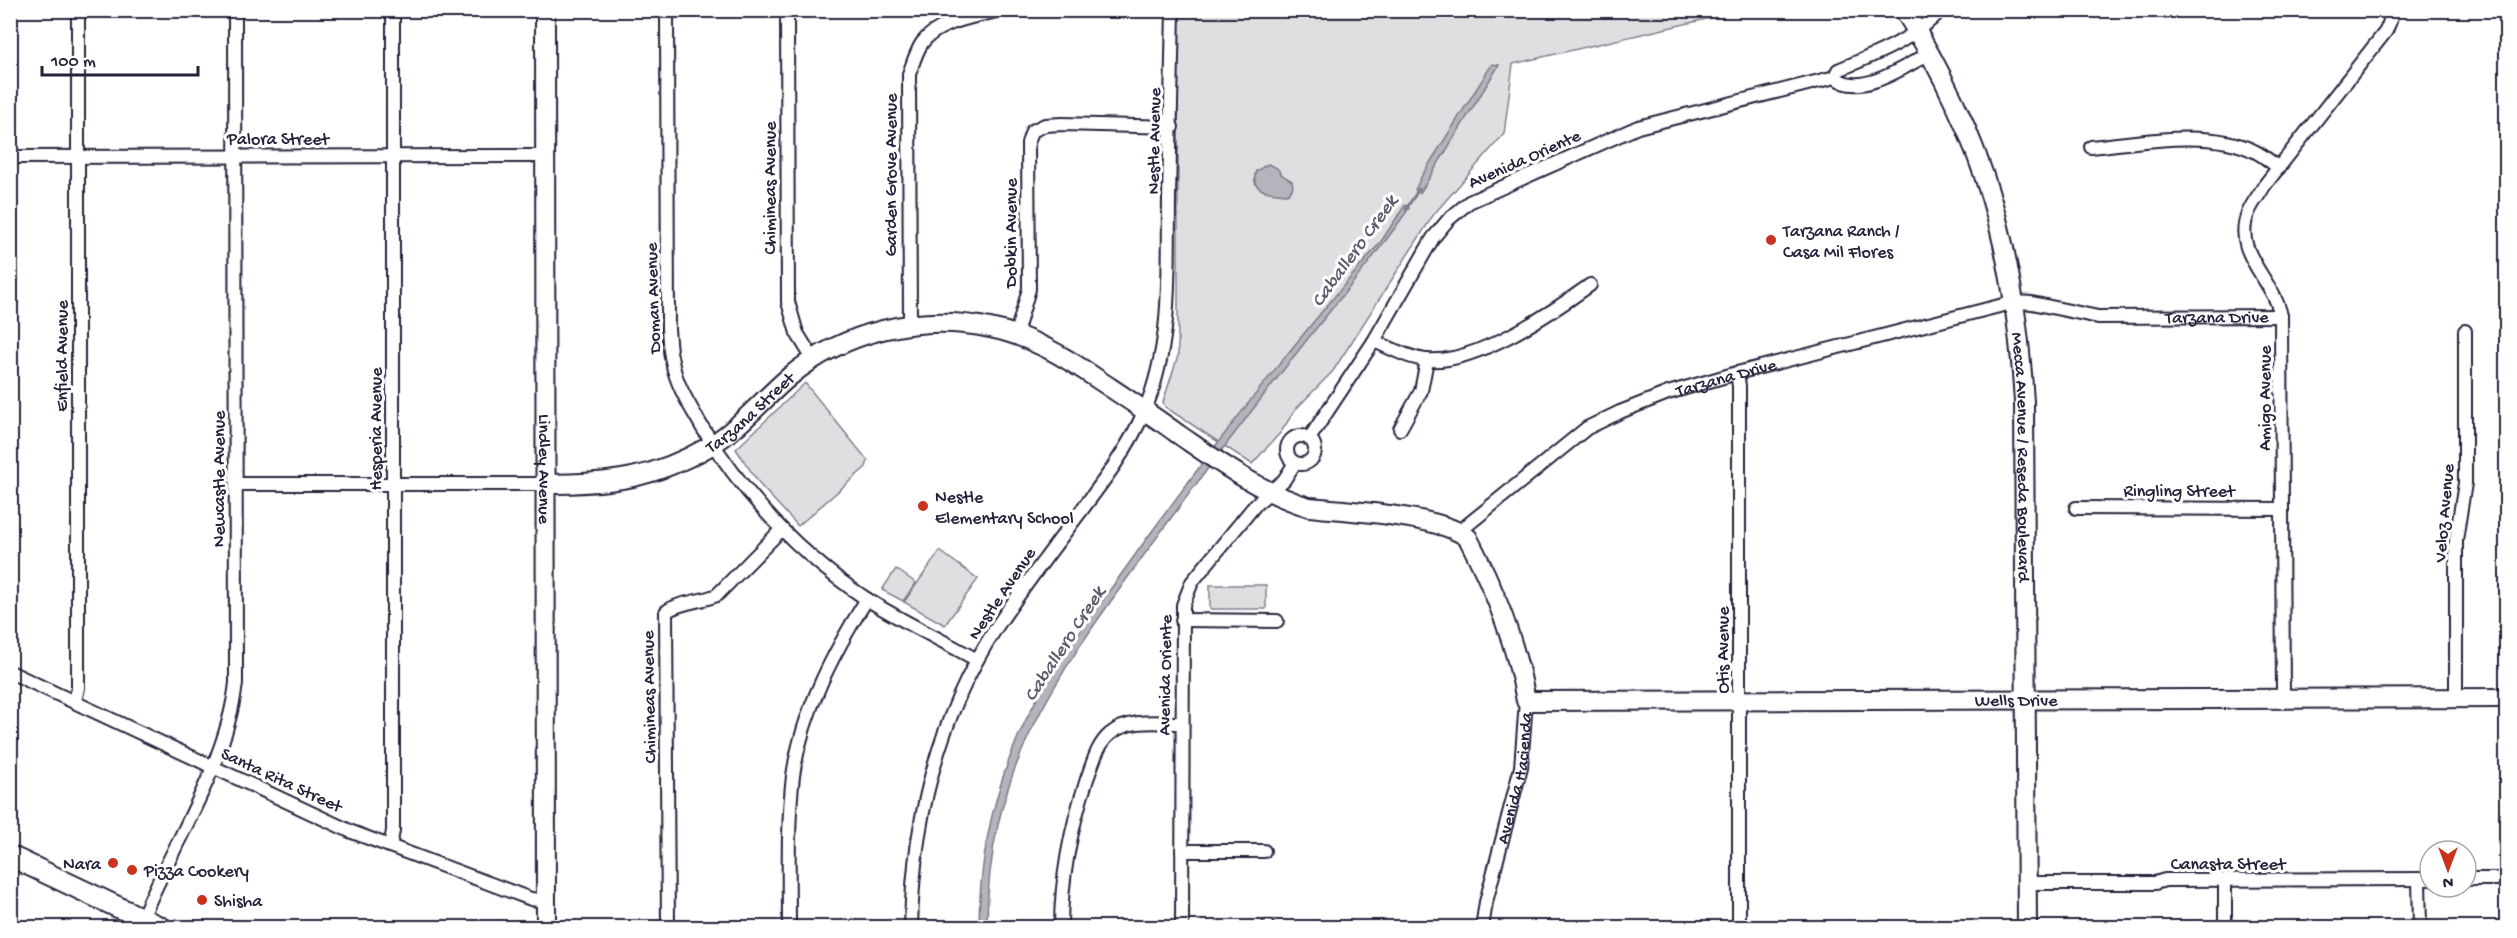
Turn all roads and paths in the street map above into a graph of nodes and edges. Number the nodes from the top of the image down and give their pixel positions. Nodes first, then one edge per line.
1 (78, 10) edge
2 (235, 10) edge
3 (393, 10) edge
4 (545, 10) edge
5 (668, 10) edge
6 (787, 10) edge
7 (1000, 10) edge
8 (1173, 10) edge
9 (1904, 10) edge
10 (1941, 10) edge
11 (2391, 10) edge
12 (1917, 32) junction
13 (1930, 53) junction
14 (1835, 77) junction
15 (1172, 127) junction
16 (2091, 147) dead end
17 (235, 156) junction
18 (545, 156) junction
19 (10, 157) edge
20 (79, 157) junction
21 (392, 157) junction
22 (2279, 168) junction
23 (1590, 285) dead end
24 (2015, 302) junction
25 (2281, 316) junction
26 (910, 324) junction
27 (2465, 331) dead end
28 (1016, 334) junction
29 (1374, 341) junction
30 (813, 359) junction
31 (1426, 360) junction
32 (1737, 373) junction
33 (1145, 411) junction
34 (1400, 429) dead end
35 (1309, 439) junction
36 (713, 444) junction
37 (1295, 463) junction
38 (236, 484) junction
39 (393, 484) junction
40 (545, 484) junction
41 (1270, 491) junction
42 (2076, 508) dead end
43 (2282, 508) junction
44 (781, 530) junction
45 (1460, 531) junction
46 (867, 599) junction
47 (1182, 620) junction
48 (1277, 621) dead end
49 (977, 660) junction
50 (10, 672) edge
51 (2283, 698) junction
52 (2456, 698) junction
53 (2506, 698) edge
54 (2025, 699) junction
55 (1740, 700) junction
56 (75, 701) junction
57 (1526, 701) junction
58 (1181, 723) junction
59 (213, 766) junction
60 (390, 846) junction
61 (1182, 851) junction
62 (1264, 851) dead end
63 (10, 856) edge
64 (2418, 879) edge
65 (2478, 879) edge
66 (2506, 879) edge
67 (2225, 880) junction
68 (2026, 884) junction
69 (2423, 899) edge
70 (546, 901) junction
71 (140, 923) edge
72 (162, 927) edge
73 (546, 927) edge
74 (668, 927) edge
75 (789, 927) edge
76 (911, 927) edge
77 (1061, 927) edge
78 (1182, 927) edge
79 (1482, 927) edge
80 (1739, 927) edge
81 (2027, 927) edge
82 (2225, 927) edge
83 (2420, 927) edge

1 - 20 street, Enfield Avenue
2 - 17 street, Newcastle Avenue
3 - 21 street, Hesperia Avenue
4 - 18 street, Lindley Avenue
5 - 36 street, Doman Avenue
6 - 30 street, Chimineas Avenue
7 - 26 street, Garden Grove Avenue
8 - 15 street, Nestle Avenue
9 - 12 street, Mecca Avenue / Reseda Boulevard
10 - 12 street, Avenida Oriente
11 - 22 street, Amigo Avenue
12 - 13 street, Mecca Avenue / Reseda Boulevard
12 - 14 street, Avenida Oriente
13 - 14 street, Avenida Oriente
13 - 24 street, Mecca Avenue / Reseda Boulevard
14 - 29 street, Avenida Oriente
15 - 28 street, Dobkin Avenue
15 - 33 street, Nestle Avenue
16 - 22 street
17 - 20 street, Palora Street
17 - 21 street, Palora Street
17 - 38 street, Newcastle Avenue
18 - 21 street, Palora Street
18 - 40 street, Lindley Avenue
19 - 20 street, Palora Street
20 - 56 street, Enfield Avenue
21 - 39 street, Hesperia Avenue
22 - 25 street, Amigo Avenue
23 - 31 street
24 - 25 street, Tarzana Drive
24 - 32 street, Tarzana Drive
24 - 54 street, Mecca Avenue / Reseda Boulevard
25 - 43 street, Amigo Avenue
26 - 28 street, Tarzana Street
26 - 30 street, Tarzana Street
27 - 52 street, Veloz Avenue
28 - 33 street, Tarzana Street
29 - 31 street
29 - 35 street, Avenida Oriente
30 - 36 street, Tarzana Street
31 - 34 street
32 - 45 street, Tarzana Drive
32 - 55 street, Otis Avenue
33 - 41 street, Tarzana Street
33 - 49 street, Nestle Avenue
35 - 37 street, Avenida Oriente
35 - 37 street
36 - 40 street, Tarzana Street
36 - 44 street, Doman Avenue
37 - 41 street, Avenida Oriente
38 - 39 street, Tarzana Street
38 - 59 street, Newcastle Avenue
39 - 40 street, Tarzana Street
39 - 60 street, Hesperia Avenue
40 - 70 street, Lindley Avenue
41 - 45 street
41 - 47 street, Avenida Oriente
42 - 43 street, Ringling Street
43 - 51 street, Amigo Avenue
44 - 46 street, Doman Avenue
44 - 74 street, Chimineas Avenue
45 - 57 street, Avenida Hacienda
46 - 49 street, Doman Avenue
46 - 75 street
47 - 48 street
47 - 58 street, Avenida Oriente
49 - 76 street, Nestle Avenue
50 - 56 street, Santa Rita Street
51 - 52 street, Wells Drive
51 - 54 street, Wells Drive
52 - 53 street, Wells Drive
54 - 55 street, Wells Drive
54 - 68 street, Mecca Avenue / Reseda Boulevard
55 - 57 street, Wells Drive
55 - 80 street, Otis Avenue
56 - 59 street, Santa Rita Street
57 - 79 street, Avenida Hacienda
58 - 61 street, Avenida Oriente
58 - 77 street
59 - 60 street, Santa Rita Street
59 - 71 street, Newcastle Avenue
60 - 70 street, Santa Rita Street
61 - 62 street
61 - 78 street, Avenida Oriente
63 - 71 main road
64 - 67 street, Canasta Street
65 - 66 street
67 - 68 street, Canasta Street
67 - 82 street
68 - 81 street, Mecca Avenue / Reseda Boulevard
69 - 83 street
70 - 73 street, Lindley Avenue
71 - 72 main road

